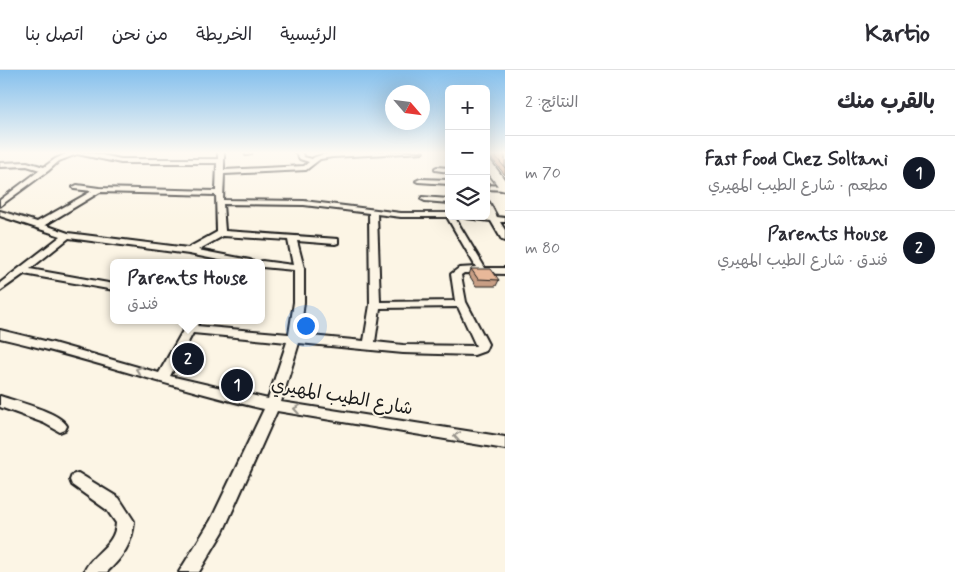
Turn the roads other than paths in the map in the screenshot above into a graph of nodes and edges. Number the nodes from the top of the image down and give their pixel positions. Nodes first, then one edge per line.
1 (39, 175) edge
2 (220, 175) edge
3 (496, 175) edge
4 (420, 181) dead end
5 (445, 182) edge
6 (77, 187) dead end
7 (490, 187) edge
8 (505, 188) edge
9 (99, 190) junction
10 (220, 197) junction
11 (425, 199) dead end
12 (445, 201) edge
13 (0, 204) edge
14 (372, 211) junction
15 (490, 212) edge
16 (0, 213) edge
17 (445, 216) edge
18 (490, 219) edge
19 (494, 219) junction
20 (451, 220) edge
21 (505, 220) edge
22 (37, 226) junction
23 (222, 233) junction
24 (67, 235) junction
25 (292, 238) junction
26 (505, 238) edge
27 (335, 241) dead end
28 (189, 251) junction
29 (218, 259) edge
30 (265, 264) edge
31 (299, 268) junction
32 (482, 270) junction
33 (22, 271) junction
34 (505, 272) edge
35 (110, 286) edge
36 (0, 288) edge
37 (461, 304) junction
38 (376, 305) junction
39 (193, 325) edge
40 (0, 334) edge
41 (294, 338) junction
42 (369, 346) junction
43 (163, 377) junction
44 (0, 401) edge
45 (273, 405) junction
46 (60, 426) dead end
47 (505, 443) edge
48 (78, 480) dead end
49 (93, 572) edge
50 (188, 572) edge

1 - 13 street
2 - 10 street
3 - 8 main road
4 - 5 street
6 - 9 street
7 - 8 street
9 - 10 street
9 - 22 street
10 - 14 street
10 - 23 street
11 - 12 street
14 - 17 street
14 - 38 street
15 - 19 street
16 - 22 street
18 - 19 street
19 - 21 street
19 - 26 street
20 - 32 street
22 - 24 street
23 - 25 street
23 - 28 street
24 - 28 street
24 - 33 street
25 - 27 street
25 - 31 street
28 - 29 street
30 - 31 street
31 - 41 street
32 - 34 street
32 - 37 street
33 - 35 street
33 - 36 street
37 - 38 street
37 - 42 street
38 - 42 street
39 - 41 street
39 - 43 street
43 -> 40 street, شارع الطيب المهيري
41 - 42 street
41 - 45 street
43 - 45 street, شارع الطيب المهيري
44 - 46 street
47 -> 45 street, شارع الطيب المهيري
45 - 50 street
48 - 49 street

